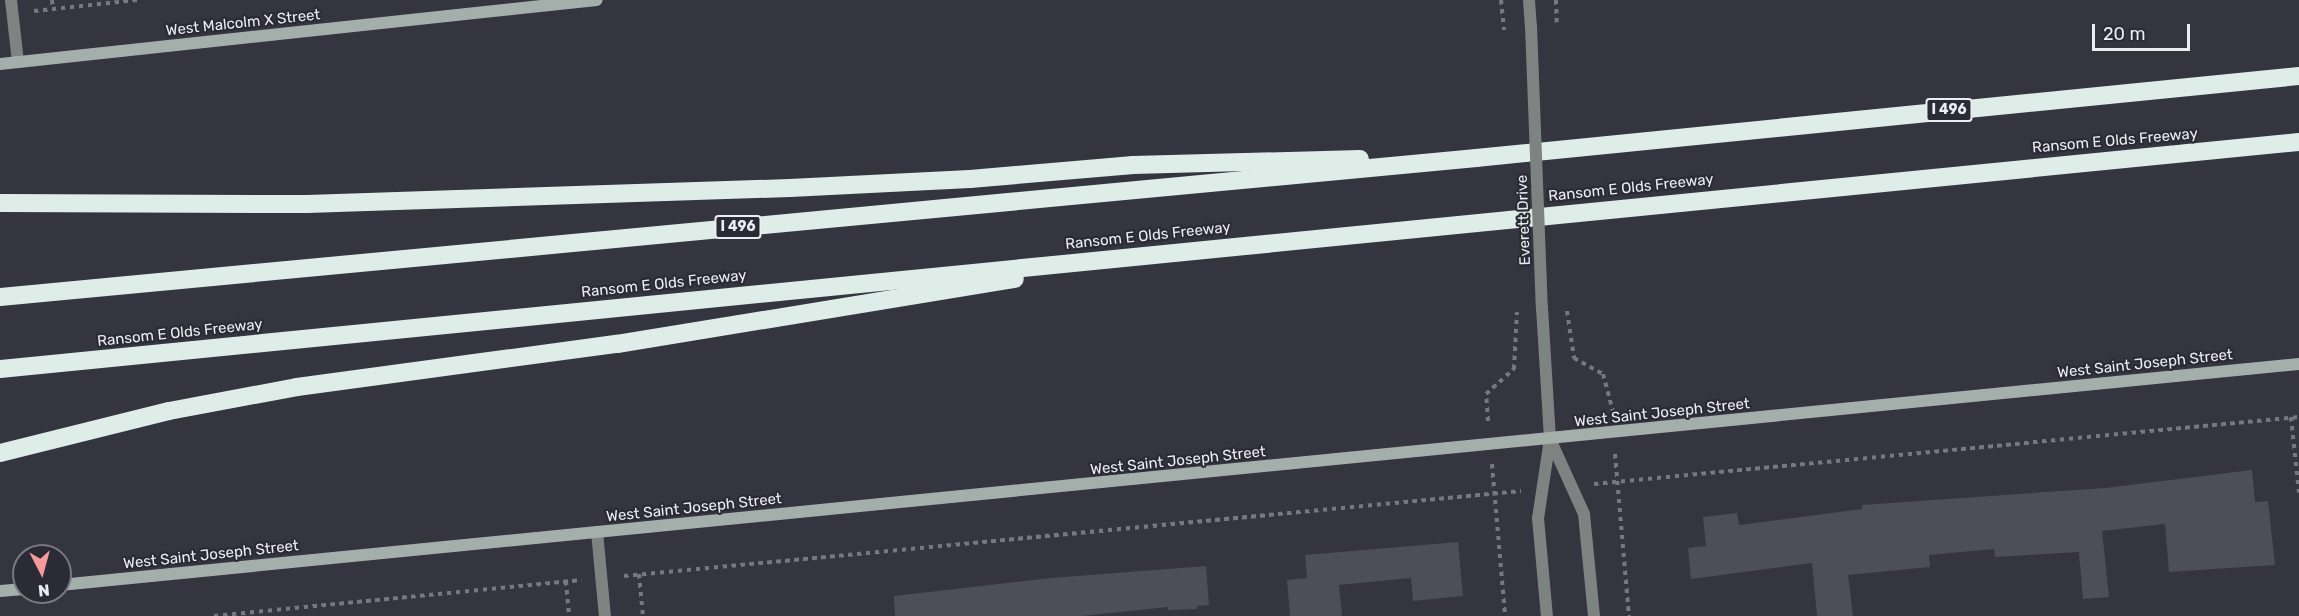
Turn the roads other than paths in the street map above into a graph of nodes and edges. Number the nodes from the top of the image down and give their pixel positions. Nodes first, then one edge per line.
1 (597, 0) edge
2 (1529, 0) edge
3 (542, 3) edge
4 (12, 6) edge
5 (18, 62) junction
6 (0, 64) edge
7 (2299, 76) edge
8 (2299, 142) edge
9 (1452, 160) junction
10 (0, 203) edge
11 (1224, 247) junction
12 (0, 297) edge
13 (2299, 364) edge
14 (0, 369) edge
15 (1550, 439) junction
16 (0, 453) edge
17 (597, 532) junction
18 (72, 584) edge
19 (605, 616) edge
20 (1546, 616) edge
21 (1594, 616) edge

1 - 3 main road, West Malcolm X Street
2 - 15 street, Everett Drive, bridge
3 - 5 main road, West Malcolm X Street
4 - 5 street
5 - 6 main road, West Malcolm X Street
7 - 9 highway, I 496
8 - 11 highway, Ransom E Olds Freeway
9 - 10 highway
9 - 12 highway, I 496
11 - 14 highway, Ransom E Olds Freeway
11 - 16 highway
13 - 15 main road, West Saint Joseph Street
15 - 17 main road, West Saint Joseph Street
15 - 20 street, Everett Drive
15 - 21 street, Everett Drive
17 - 18 main road, West Saint Joseph Street
17 - 19 street

